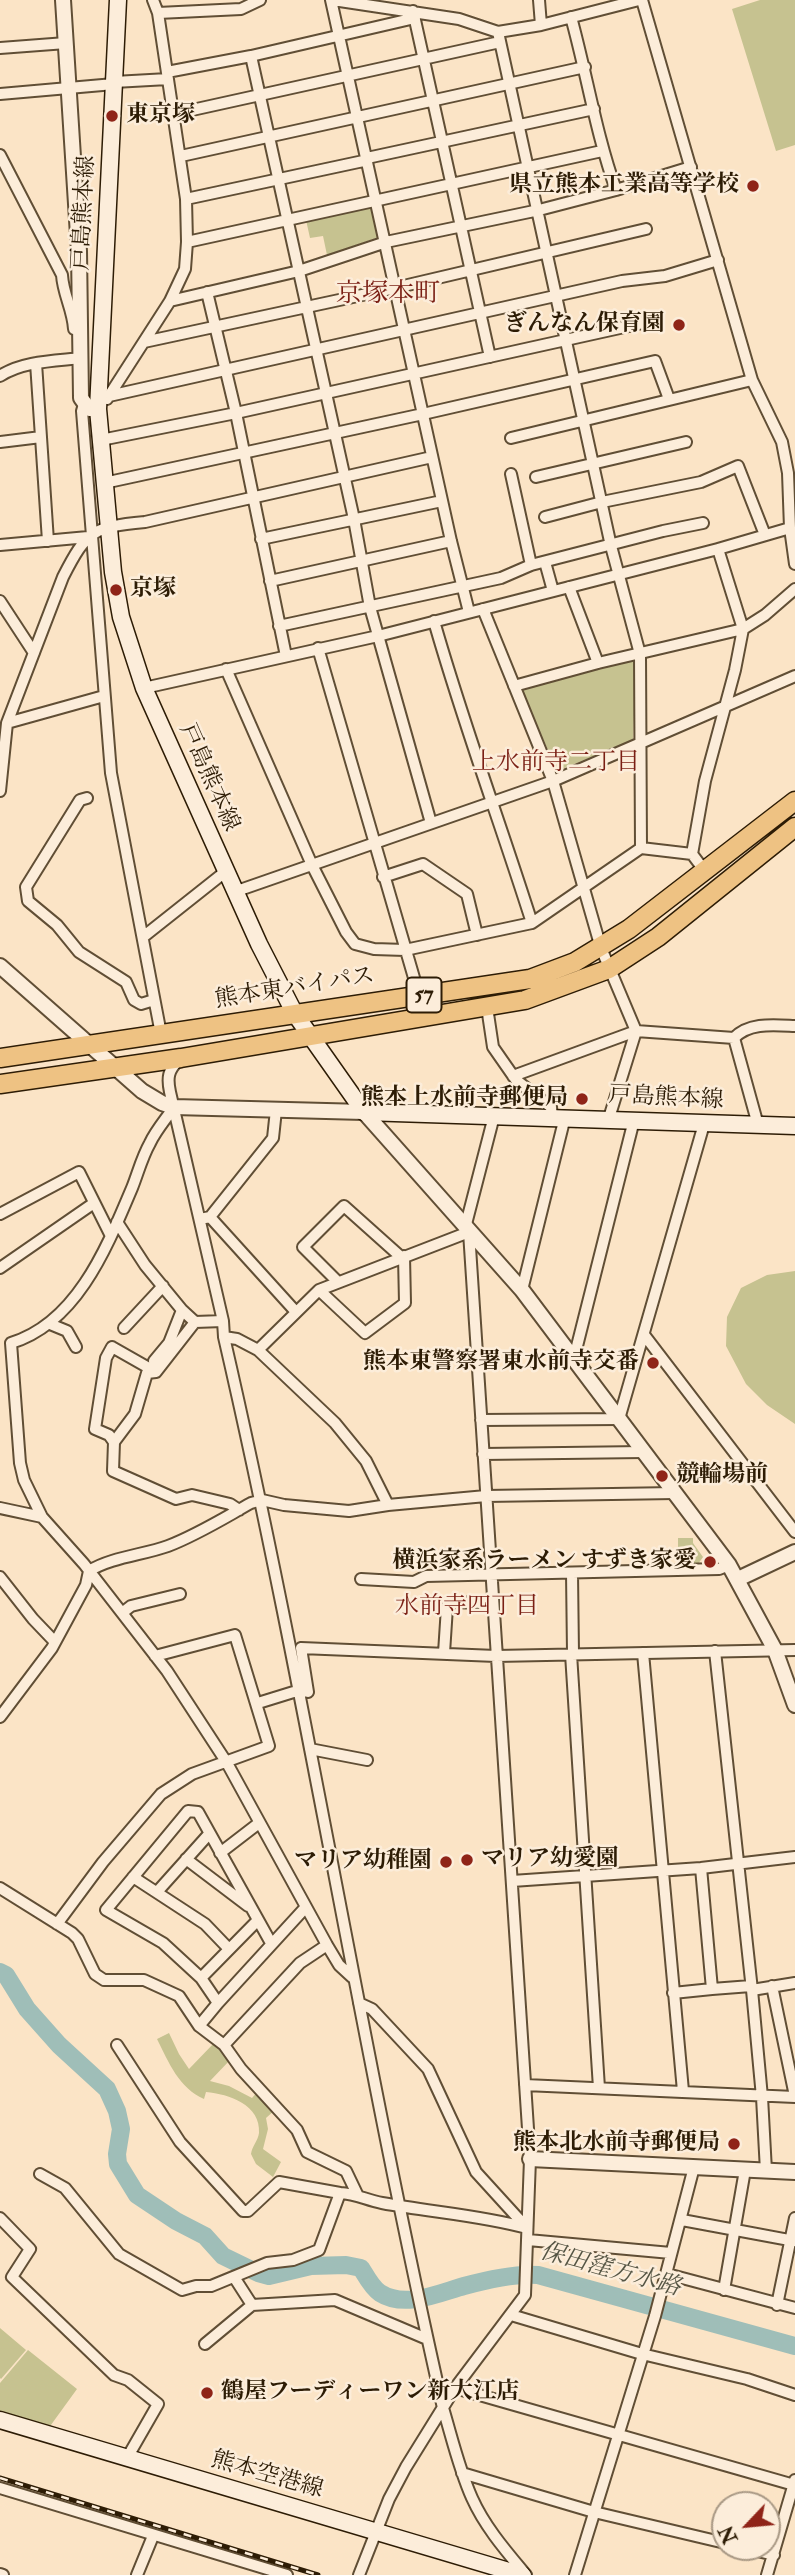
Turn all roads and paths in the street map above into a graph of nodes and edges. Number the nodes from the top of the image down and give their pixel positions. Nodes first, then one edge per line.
1 (63, 0) edge
2 (118, 0) edge
3 (153, 0) edge
4 (260, 0) edge
5 (332, 0) edge
6 (539, 0) edge
7 (640, 0) edge
8 (158, 13) junction
9 (414, 14) junction
10 (571, 17) junction
11 (541, 25) junction
12 (339, 35) junction
13 (499, 37) junction
14 (66, 43) junction
15 (0, 48) edge
16 (251, 56) junction
17 (424, 59) junction
18 (585, 67) junction
19 (348, 75) junction
20 (168, 76) junction
21 (114, 83) junction
22 (510, 83) junction
23 (68, 88) junction
24 (0, 94) edge
25 (260, 96) junction
26 (433, 100) junction
27 (594, 109) junction
28 (174, 114) junction
29 (358, 117) junction
30 (520, 126) junction
31 (269, 137) junction
32 (442, 143) junction
33 (602, 151) junction
34 (0, 155) edge
35 (181, 156) junction
36 (367, 159) junction
37 (528, 167) junction
38 (691, 167) junction
39 (4, 172) edge
40 (278, 179) junction
41 (452, 184) junction
42 (616, 190) junction
43 (186, 199) junction
44 (376, 199) junction
45 (538, 210) junction
46 (288, 221) junction
47 (461, 226) junction
48 (646, 229) dead end
49 (187, 242) junction
50 (386, 242) junction
51 (546, 253) junction
52 (718, 260) junction
53 (471, 270) junction
54 (299, 271) junction
55 (395, 288) junction
56 (207, 292) junction
57 (556, 296) junction
58 (170, 301) junction
59 (306, 306) junction
60 (480, 314) junction
61 (647, 321) dead end
62 (215, 327) junction
63 (404, 332) junction
64 (566, 340) junction
65 (144, 342) junction
66 (316, 352) junction
67 (490, 357) junction
68 (81, 358) junction
69 (0, 360) edge
70 (36, 363) junction
71 (226, 370) junction
72 (413, 373) junction
73 (4, 374) edge
74 (575, 380) junction
75 (752, 380) junction
76 (324, 393) junction
77 (669, 400) junction
78 (97, 403) junction
79 (236, 413) junction
80 (424, 414) junction
81 (585, 421) junction
82 (334, 433) junction
83 (41, 437) junction
84 (511, 438) dead end
85 (101, 440) junction
86 (0, 442) edge
87 (686, 442) dead end
88 (244, 453) junction
89 (432, 457) junction
90 (593, 463) junction
91 (511, 474) dead end
92 (536, 477) dead end
93 (345, 478) junction
94 (104, 483) junction
95 (254, 498) junction
96 (442, 500) junction
97 (602, 502) junction
98 (545, 517) dead end
99 (354, 519) junction
100 (704, 523) dead end
101 (108, 526) junction
102 (790, 528) junction
103 (90, 535) junction
104 (765, 535) junction
105 (261, 539) junction
106 (48, 541) junction
107 (451, 541) junction
108 (0, 545) edge
109 (611, 546) junction
110 (718, 549) junction
111 (362, 562) junction
112 (545, 562) junction
113 (795, 564) edge
114 (531, 565) junction
115 (620, 575) junction
116 (270, 580) junction
117 (462, 586) junction
118 (569, 587) junction
119 (795, 589) edge
120 (553, 591) junction
121 (0, 601) edge
122 (370, 607) junction
123 (483, 609) junction
124 (470, 612) junction
125 (434, 621) junction
126 (279, 626) junction
127 (743, 629) junction
128 (378, 636) junction
129 (318, 648) junction
130 (34, 653) junction
131 (640, 654) junction
132 (286, 656) junction
133 (598, 663) junction
134 (226, 669) junction
135 (795, 677) edge
136 (514, 686) junction
137 (144, 688) junction
138 (104, 696) junction
139 (724, 708) junction
140 (7, 723) junction
141 (640, 744) junction
142 (553, 781) junction
143 (0, 791) edge
144 (88, 798) dead end
145 (795, 801) edge
146 (493, 802) junction
147 (430, 823) junction
148 (795, 827) edge
149 (373, 844) junction
150 (641, 848) junction
151 (692, 854) junction
152 (312, 865) junction
153 (704, 870) junction
154 (225, 872) junction
155 (383, 877) junction
156 (583, 889) junction
157 (234, 891) junction
158 (532, 923) junction
159 (477, 935) junction
160 (143, 937) junction
161 (601, 948) junction
162 (405, 950) junction
163 (0, 966) edge
164 (609, 969) junction
165 (419, 995) junction
166 (154, 1000) junction
167 (487, 1007) junction
168 (295, 1014) junction
169 (795, 1026) edge
170 (636, 1031) junction
171 (161, 1034) junction
172 (310, 1036) junction
173 (734, 1038) junction
174 (89, 1044) junction
175 (0, 1058) edge
176 (181, 1058) junction
177 (114, 1067) junction
178 (513, 1076) junction
179 (0, 1084) edge
180 (174, 1107) junction
181 (276, 1110) junction
182 (364, 1112) junction
183 (494, 1116) junction
184 (558, 1117) junction
185 (609, 1118) junction
186 (634, 1120) junction
187 (704, 1125) junction
188 (758, 1125) junction
189 (795, 1126) edge
190 (94, 1203) junction
191 (0, 1214) edge
192 (205, 1218) junction
193 (117, 1222) junction
194 (467, 1230) junction
195 (111, 1236) junction
196 (403, 1256) junction
197 (0, 1268) edge
198 (338, 1282) junction
199 (163, 1286) junction
200 (319, 1290) junction
201 (522, 1290) junction
202 (183, 1310) junction
203 (296, 1312) junction
204 (223, 1321) junction
205 (195, 1322) junction
206 (50, 1324) junction
207 (124, 1328) dead end
208 (0, 1336) edge
209 (645, 1336) junction
210 (224, 1337) junction
211 (11, 1343) junction
212 (76, 1347) dead end
213 (258, 1350) junction
214 (575, 1359) junction
215 (155, 1366) junction
216 (620, 1419) junction
217 (481, 1420) junction
218 (114, 1442) junction
219 (644, 1452) junction
220 (483, 1454) junction
221 (675, 1493) junction
222 (486, 1496) junction
223 (262, 1500) junction
224 (388, 1505) junction
225 (0, 1507) edge
226 (239, 1510) junction
227 (42, 1517) junction
228 (795, 1532) edge
229 (795, 1552) edge
230 (729, 1565) junction
231 (89, 1571) junction
232 (572, 1573) junction
233 (491, 1574) junction
234 (0, 1577) edge
235 (361, 1579) dead end
236 (738, 1580) junction
237 (180, 1594) dead end
238 (485, 1603) dead end
239 (122, 1613) junction
240 (55, 1642) junction
241 (775, 1650) junction
242 (795, 1650) edge
243 (715, 1651) junction
244 (444, 1653) junction
245 (572, 1653) junction
246 (643, 1653) junction
247 (155, 1656) junction
248 (496, 1656) junction
249 (300, 1690) junction
250 (258, 1703) junction
251 (795, 1705) edge
252 (0, 1717) edge
253 (310, 1749) junction
254 (367, 1760) dead end
255 (227, 1763) junction
256 (259, 1824) junction
257 (209, 1834) junction
258 (220, 1853) junction
259 (795, 1857) edge
260 (186, 1859) junction
261 (738, 1864) junction
262 (701, 1868) junction
263 (662, 1871) junction
264 (587, 1875) junction
265 (133, 1877) junction
266 (512, 1881) junction
267 (0, 1888) edge
268 (157, 1892) junction
269 (251, 1907) junction
270 (305, 1908) junction
271 (258, 1920) junction
272 (57, 1924) junction
273 (271, 1943) junction
274 (327, 1945) junction
275 (229, 1949) junction
276 (352, 1977) junction
277 (201, 1978) junction
278 (795, 1983) edge
279 (772, 1986) junction
280 (752, 1988) junction
281 (712, 1989) junction
282 (673, 1993) junction
283 (218, 2003) junction
284 (359, 2003) junction
285 (199, 2026) junction
286 (117, 2045) dead end
287 (224, 2045) junction
288 (525, 2085) junction
289 (599, 2088) junction
290 (683, 2091) junction
291 (795, 2096) edge
292 (762, 2097) junction
293 (530, 2159) junction
294 (694, 2167) junction
295 (746, 2170) junction
296 (766, 2171) junction
297 (795, 2172) edge
298 (40, 2174) dead end
299 (340, 2193) junction
300 (357, 2194) junction
301 (401, 2206) junction
302 (0, 2218) edge
303 (795, 2218) edge
304 (682, 2220) junction
305 (735, 2230) junction
306 (527, 2234) junction
307 (793, 2241) edge
308 (670, 2253) junction
309 (667, 2274) junction
310 (234, 2277) junction
311 (724, 2290) junction
312 (252, 2305) junction
313 (778, 2305) junction
314 (795, 2308) edge
315 (512, 2315) junction
316 (427, 2339) junction
317 (205, 2344) dead end
318 (642, 2354) junction
319 (455, 2389) junction
320 (795, 2395) edge
321 (443, 2408) junction
322 (0, 2420) edge
323 (617, 2434) junction
324 (127, 2458) junction
325 (462, 2473) junction
326 (794, 2483) edge
327 (0, 2488) edge
328 (594, 2512) junction
329 (781, 2530) edge
330 (374, 2531) junction
331 (153, 2536) junction
332 (711, 2540) edge
333 (137, 2575) edge
334 (287, 2575) edge
335 (359, 2575) edge
336 (524, 2575) edge
337 (575, 2575) edge

1 - 14 street
2 - 21 main road, 戸島熊本線
3 - 8 street
4 - 8 street
5 - 9 street
5 - 12 street
6 - 11 street
7 - 10 street
7 - 38 street
8 - 20 street
9 - 12 street
9 - 13 street
9 - 17 street
10 - 11 street
10 - 18 street
11 - 13 street
12 - 16 street
12 - 19 street
13 - 17 street
13 - 22 street
14 - 15 street
14 - 23 street
16 - 20 street
16 - 25 street
17 - 19 street
17 - 26 street
18 - 22 street
18 - 27 street
19 - 25 street
19 - 29 street
20 - 21 street
20 - 28 street
21 - 23 street
21 - 78 main road, 戸島熊本線
22 - 26 street
22 - 30 street
23 - 24 street
23 - 68 street
25 - 28 street
25 - 31 street
26 - 29 street
26 - 32 street
27 - 30 street
27 - 33 street
28 - 35 street
29 - 31 street
29 - 36 street
30 - 32 street
30 - 37 street
31 - 35 street
31 - 40 street
32 - 36 street
32 - 41 street
33 - 37 street
33 - 42 street
34 - 39 street
35 - 43 street
36 - 40 street
36 - 44 street
37 - 41 street
37 - 45 street
38 - 42 street
38 - 52 street
39 - 68 street
40 - 43 street
40 - 46 street
41 - 44 street
41 - 47 street
42 - 45 street
43 - 49 street
44 - 46 street
44 - 50 street
45 - 47 street
45 - 51 street
46 - 49 street
46 - 54 street
47 - 50 street
47 - 53 street
48 - 51 street
49 - 58 street
50 - 54 street
50 - 55 street
51 - 53 street
51 - 57 street
52 - 57 street
52 - 75 street
53 - 55 street
53 - 60 street
54 - 56 street
54 - 59 street
55 - 59 street
55 - 63 street
56 - 58 street
56 - 62 street
57 - 60 street
57 - 64 street
58 - 65 street
59 - 62 street
59 - 66 street
60 - 63 street
60 - 67 street
61 - 64 street
62 - 65 street
62 - 71 street
63 - 66 street
63 - 72 street
64 - 67 street
64 - 74 street
65 - 78 street
66 - 71 street
66 - 76 street
67 - 72 street
68 - 70 street
68 - 78 street
69 - 73 street
70 - 73 street
70 - 83 street
71 - 78 street
71 - 79 street
72 - 76 street
72 - 80 street
74 - 77 street
74 - 80 street
74 - 81 street
75 - 77 street
75 - 102 street
76 - 79 street
76 - 82 street
77 - 81 street
78 - 85 main road, 戸島熊本線
78 - 103 street
79 - 85 street
79 - 88 street
80 - 82 street
80 - 89 street
81 - 84 street
81 - 90 street
82 - 88 street
82 - 93 street
83 - 86 street
83 - 106 street
85 - 94 main road, 戸島熊本線
87 - 90 street
88 - 94 street
88 - 95 street
89 - 93 street
89 - 96 street
90 - 92 street
90 - 97 street
91 - 114 street
93 - 95 street
93 - 99 street
94 - 101 main road, 戸島熊本線
95 - 101 street
95 - 105 street
96 - 99 street
96 - 107 street
97 - 98 street
97 - 104 street
97 - 109 street
99 - 105 street
99 - 111 street
100 - 109 street
101 - 103 street
101 - 137 main road, 戸島熊本線
102 - 104 street
102 - 113 street
103 - 106 street
103 - 130 street
103 - 138 street
104 - 110 street
105 - 116 street
106 - 108 street
107 - 111 street
107 - 117 street
109 - 112 street
109 - 115 street
110 - 115 street
110 - 127 street
111 - 116 street
111 - 122 street
112 - 114 street
112 - 120 street
114 - 117 street
115 - 118 street
115 - 131 street
116 - 126 street
117 - 122 street
117 - 124 street
118 - 120 street
118 - 133 street
119 - 127 street
120 - 123 street
121 - 130 street
122 - 126 street
122 - 128 street
123 - 124 street
123 - 136 street
124 - 125 street
125 - 128 street
125 - 146 street
126 - 132 street
127 - 131 street
127 - 139 street
128 - 129 street
128 - 147 street
129 - 132 street
129 - 149 street
130 - 140 street
131 - 133 street
131 - 141 street
132 - 134 street
133 - 136 street
134 - 137 street
134 - 152 street
135 - 139 street
136 - 142 street
137 - 154 main road, 戸島熊本線
138 - 140 street
138 - 160 street
139 - 141 street
139 - 151 street
140 - 143 street
141 - 142 street
141 - 150 street
142 - 146 street
142 - 156 street
144 - 166 street
145 - 153 highway, 熊本東バイパス / 57
146 - 147 street
146 - 158 street
147 - 149 street
148 - 164 highway, 57
149 - 152 street
149 - 155 street
150 - 151 street
150 - 156 street
151 - 153 street
152 - 157 street
152 - 162 street
153 - 161 highway, 熊本東バイパス / 57
154 - 157 main road, 戸島熊本線
154 - 160 street
155 - 159 street
155 - 162 street
156 - 158 street
156 - 161 street
157 - 168 main road, 戸島熊本線
158 - 159 street
159 - 162 street
160 - 166 street
161 - 164 street
161 - 165 highway, 熊本東バイパス / 57
162 - 165 street
163 - 174 street
164 - 167 highway, 57
164 - 170 street
165 - 168 highway, 熊本東バイパス / 57
166 - 171 street
167 - 172 highway, 57
167 - 178 street
168 - 171 highway, 熊本東バイパス / 57
168 - 172 main road, 戸島熊本線
169 - 173 street
170 - 173 street
170 - 178 street
170 - 185 street
171 - 174 highway, 熊本東バイパス / 57
172 - 176 highway, 57
172 - 182 main road, 戸島熊本線
173 - 188 street
174 - 175 highway, 熊本東バイパス / 57
174 - 177 street
176 - 177 highway, 57
176 - 180 street
177 - 179 highway, 57
177 - 180 street
178 - 184 street
180 - 181 street
180 - 192 street
180 - 193 street
181 - 182 street
181 - 192 street
182 - 183 main road, 戸島熊本線
182 - 194 street
183 - 184 main road, 戸島熊本線
183 - 194 street
184 - 185 main road, 戸島熊本線
184 - 201 street
185 - 186 main road, 戸島熊本線
186 - 187 main road, 戸島熊本線
186 - 214 street
187 - 188 main road, 戸島熊本線
187 - 209 street
188 - 189 main road, 戸島熊本線
190 - 191 street
190 - 195 street
190 - 197 street
192 - 203 street
192 - 204 street
193 - 195 street
193 - 199 street
194 - 196 street
194 - 201 street
194 - 217 street
195 - 206 street
196 - 198 street
196 - 198 street
196 - 200 street
198 - 200 street
199 - 202 street
199 - 207 street
200 - 203 street
201 - 214 street
202 - 205 street
202 - 215 street
203 - 213 street
204 - 205 street
204 - 210 street
205 - 215 street
206 - 211 street
206 - 212 street
208 - 211 street
209 - 216 street
209 - 228 street
210 - 213 street
210 - 223 street
211 - 227 street
213 - 224 street
214 - 216 street
215 - 218 street
215 - 218 street
216 - 217 street
216 - 219 street
217 - 220 street
218 - 226 street
219 - 220 street
219 - 221 street
220 - 222 street
221 - 222 street
221 - 230 street
222 - 224 street
222 - 233 street
223 - 224 street
223 - 226 street
223 - 249 street
225 - 227 street
226 - 231 street
227 - 231 street
229 - 236 street
230 - 232 street
230 - 236 street
231 - 239 street
231 - 240 street
232 - 233 street
232 - 245 street
233 - 235 street
233 - 248 street
234 - 240 street
236 - 241 street
237 - 239 street
238 - 244 street
239 - 247 street
240 - 252 street
241 - 242 street
241 - 243 street
241 - 251 street
243 - 246 street
243 - 261 street
244 - 248 street
244 - 249 street
245 - 246 street
245 - 248 street
245 - 264 street
246 - 263 street
247 - 250 street
247 - 255 street
248 - 266 street
249 - 250 street
249 - 253 street
250 - 255 street
253 - 254 street
253 - 276 street
255 - 256 street
255 - 272 street
256 - 258 street
256 - 270 street
257 - 258 street
257 - 260 street
257 - 265 street
258 - 269 street
259 - 261 street
260 - 268 street
260 - 269 street
261 - 262 street
261 - 280 street
262 - 263 street
262 - 281 street
263 - 264 street
263 - 282 street
264 - 266 street
264 - 289 street
265 - 268 street
265 - 277 street
266 - 288 street
267 - 272 street
268 - 275 street
269 - 271 street
270 - 273 street
270 - 274 street
271 - 273 street
271 - 275 street
272 - 285 street
273 - 283 street
274 - 276 street
274 - 287 street
275 - 277 street
276 - 284 street
277 - 283 street
278 - 279 street
279 - 280 street
279 - 291 street
280 - 281 street
280 - 292 street
281 - 282 street
282 - 290 street
283 - 285 street
284 - 301 street
284 - 306 street
285 - 287 street
286 - 299 street
287 - 300 street
288 - 289 street
288 - 293 street
289 - 290 street
290 - 292 street
291 - 292 street
292 - 296 street
293 - 294 street
293 - 306 street
294 - 295 street
294 - 304 street
295 - 296 street
295 - 305 street
296 - 297 street
298 - 310 street
299 - 300 street
299 - 310 street
300 - 301 street
301 - 306 street
301 - 316 street
302 - 324 street
303 - 307 street
304 - 305 street
304 - 308 street
305 - 307 street
305 - 311 street
306 - 308 street
306 - 315 street
307 - 313 street
308 - 309 street
309 - 311 street
309 - 318 street
310 - 312 street
311 - 313 street
312 - 316 street
312 - 317 street
313 - 314 street
315 - 318 street
315 - 319 street
316 - 321 street
318 - 320 street
318 - 323 street
319 - 321 street
319 - 323 street
321 - 325 street
321 - 330 street
322 - 324 main road, 熊本空港線
323 - 326 street
323 - 328 street
324 - 330 main road, 熊本空港線
325 - 328 street
325 - 336 street
326 - 329 street
327 - 331 street
328 - 332 street
328 - 337 street
330 - 335 street
330 - 336 main road, 熊本空港線
331 - 333 street
331 - 334 street

